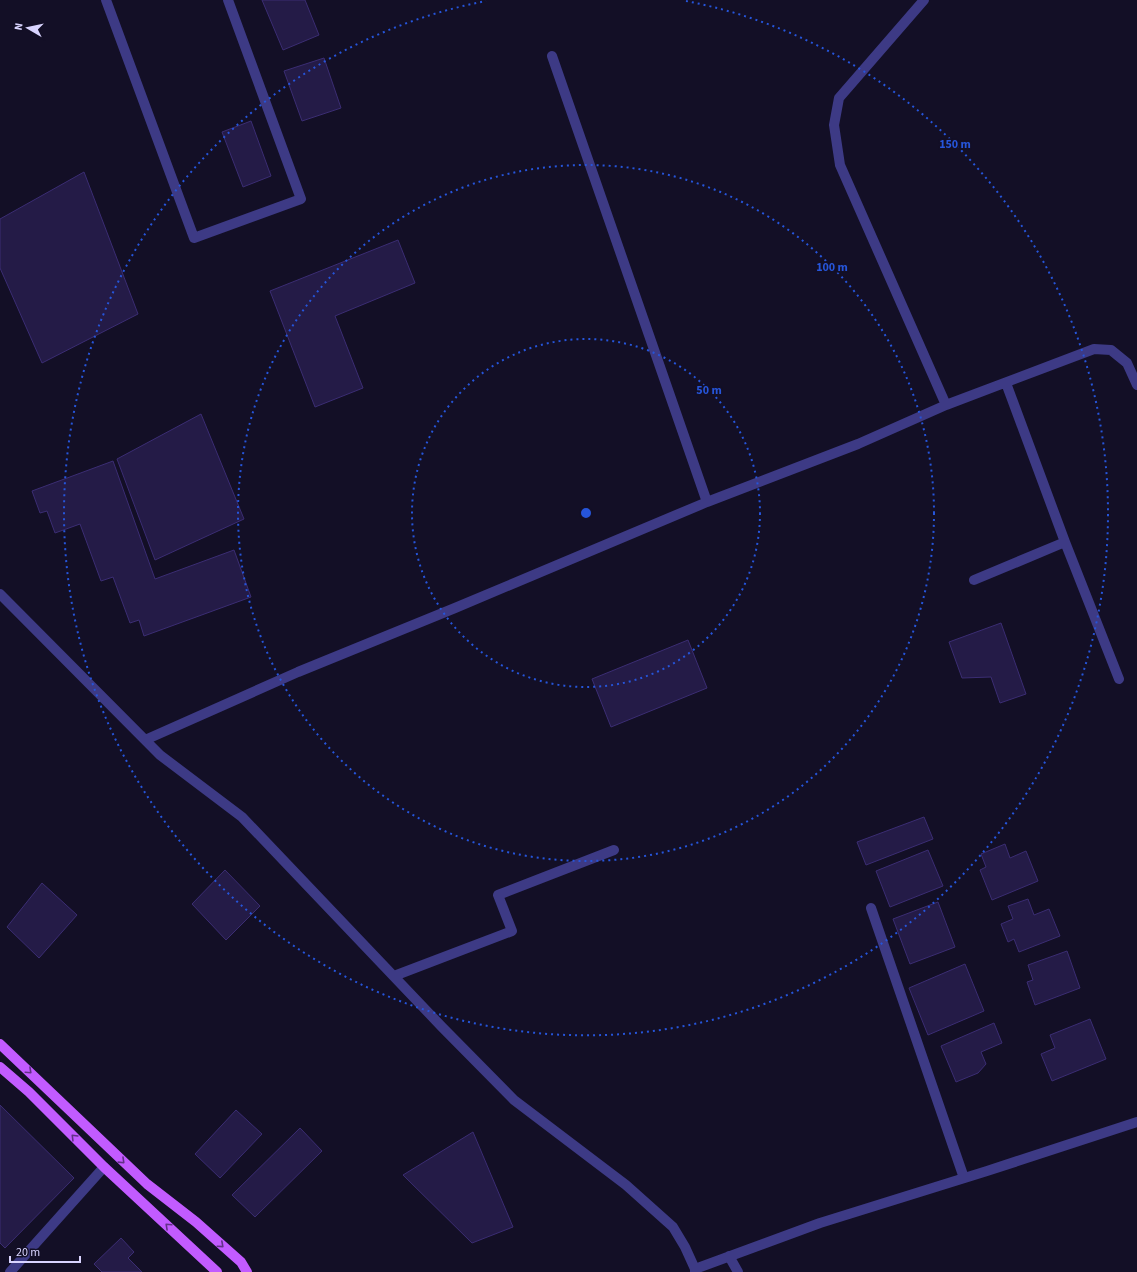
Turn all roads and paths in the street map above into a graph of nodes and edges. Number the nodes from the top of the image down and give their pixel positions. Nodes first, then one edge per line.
1 (106, 0) edge
2 (228, 0) edge
3 (924, 0) edge
4 (552, 56) dead end
5 (1006, 383) junction
6 (1137, 385) edge
7 (946, 405) junction
8 (707, 502) junction
9 (1065, 542) junction
10 (974, 580) dead end
11 (0, 594) edge
12 (1119, 679) dead end
13 (145, 740) junction
14 (614, 850) dead end
15 (870, 908) dead end
16 (394, 976) junction
17 (0, 1044) edge
18 (0, 1067) edge
19 (1137, 1122) edge
20 (104, 1167) junction
21 (964, 1178) junction
22 (729, 1256) junction
23 (695, 1270) edge
24 (10, 1272) edge
25 (217, 1272) edge
26 (247, 1272) edge
27 (738, 1272) edge

1 - 2 street
3 - 7 street
4 - 8 street
5 - 6 street
5 - 7 street
5 - 9 street
7 - 8 street
8 - 13 street
9 - 10 street
9 - 12 street
11 - 13 street
13 - 16 street
14 - 16 street
15 - 21 street
16 - 23 street
17 -> 26 main road
20 -> 18 main road
19 - 21 street
20 - 24 street
25 -> 20 main road
21 - 22 street
22 - 23 street
22 - 27 street

